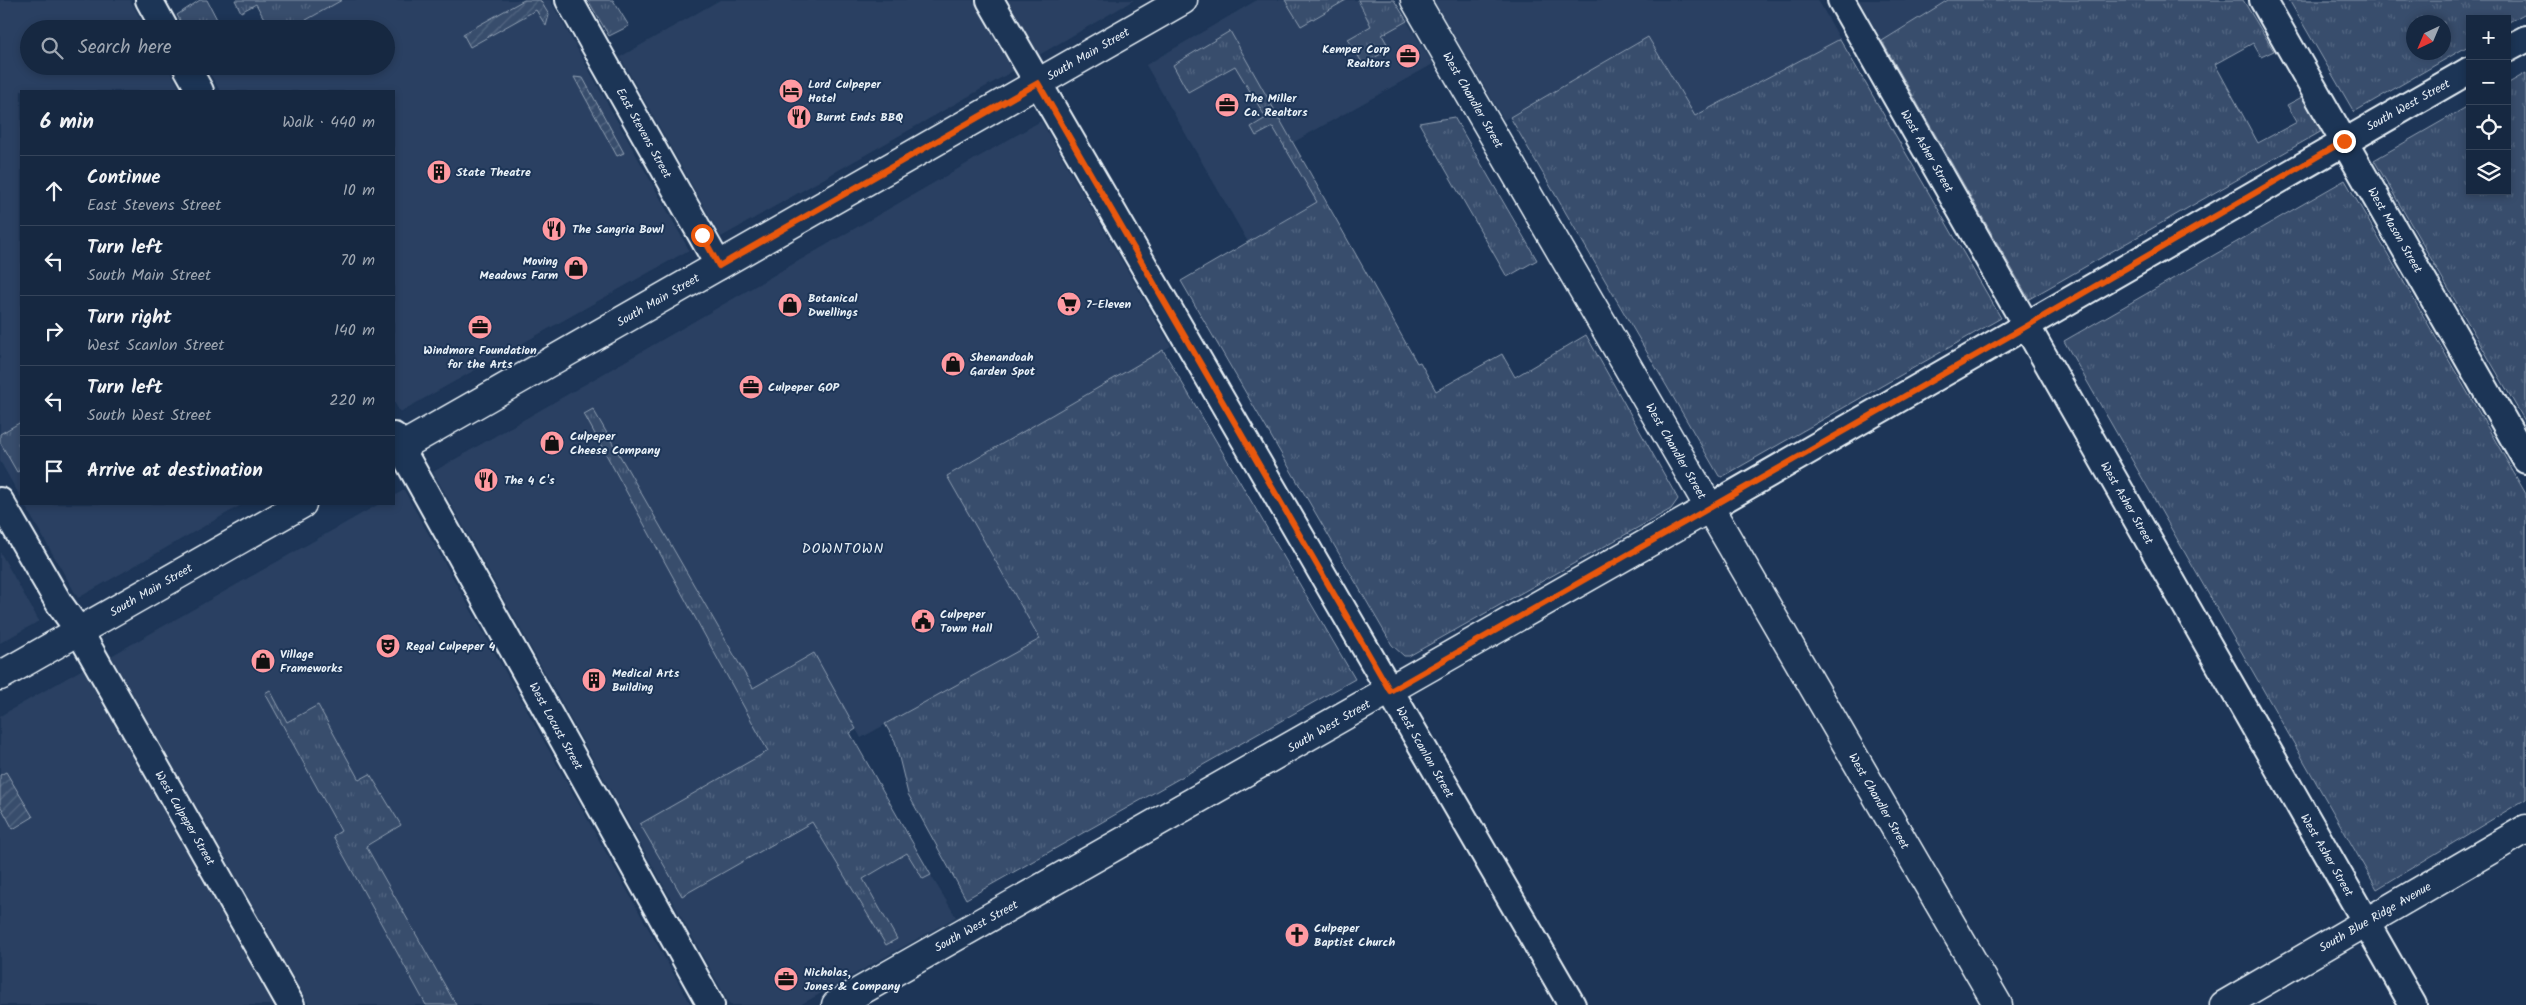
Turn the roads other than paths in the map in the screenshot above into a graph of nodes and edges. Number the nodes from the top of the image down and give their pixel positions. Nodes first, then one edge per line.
1 (149, 0) edge
2 (570, 0) edge
3 (990, 0) edge
4 (1183, 0) edge
5 (1415, 0) edge
6 (1841, 0) edge
7 (2263, 0) edge
8 (160, 20) edge
9 (2526, 39) edge
10 (2511, 47) edge
11 (2466, 72) edge
12 (191, 75) edge
13 (1038, 83) junction
14 (199, 90) edge
15 (2344, 141) junction
16 (719, 266) junction
17 (2027, 326) junction
18 (396, 445) edge
19 (2526, 460) edge
20 (0, 501) edge
21 (300, 505) edge
22 (1709, 508) junction
23 (79, 631) junction
24 (0, 676) edge
25 (1390, 691) junction
26 (2526, 829) edge
27 (2366, 922) junction
28 (292, 1005) edge
29 (711, 1005) edge
30 (836, 1005) edge
31 (1572, 1005) edge
32 (1998, 1005) edge
33 (2224, 1005) edge
34 (2414, 1005) edge

1 - 8 street
2 - 16 street, East Stevens Street
3 - 13 street, West Scanlon Street
4 - 13 street, South Main Street
5 - 22 street, West Chandler Street
6 - 17 street, West Asher Street
7 - 15 street, West Mason Street
9 - 10 street
11 - 15 street, South West Street
12 - 14 street
13 - 16 street, South Main Street
13 - 25 street, West Scanlon Street
15 - 17 street, South West Street
15 - 19 street, West Mason Street
16 - 18 street, South Main Street
17 - 22 street, South West Street
17 - 27 street, West Asher Street
18 - 29 street, West Locust Street
20 - 23 street, West Culpeper Street
21 - 23 street, South Main Street
22 - 25 street, South West Street
22 - 32 street, West Chandler Street
23 - 24 street, South Main Street
23 - 28 street, West Culpeper Street
25 - 30 street, South West Street
25 - 31 street, West Scanlon Street
26 - 27 street, South Blue Ridge Avenue
27 - 33 street, South Blue Ridge Avenue
27 - 34 street, West Asher Street

